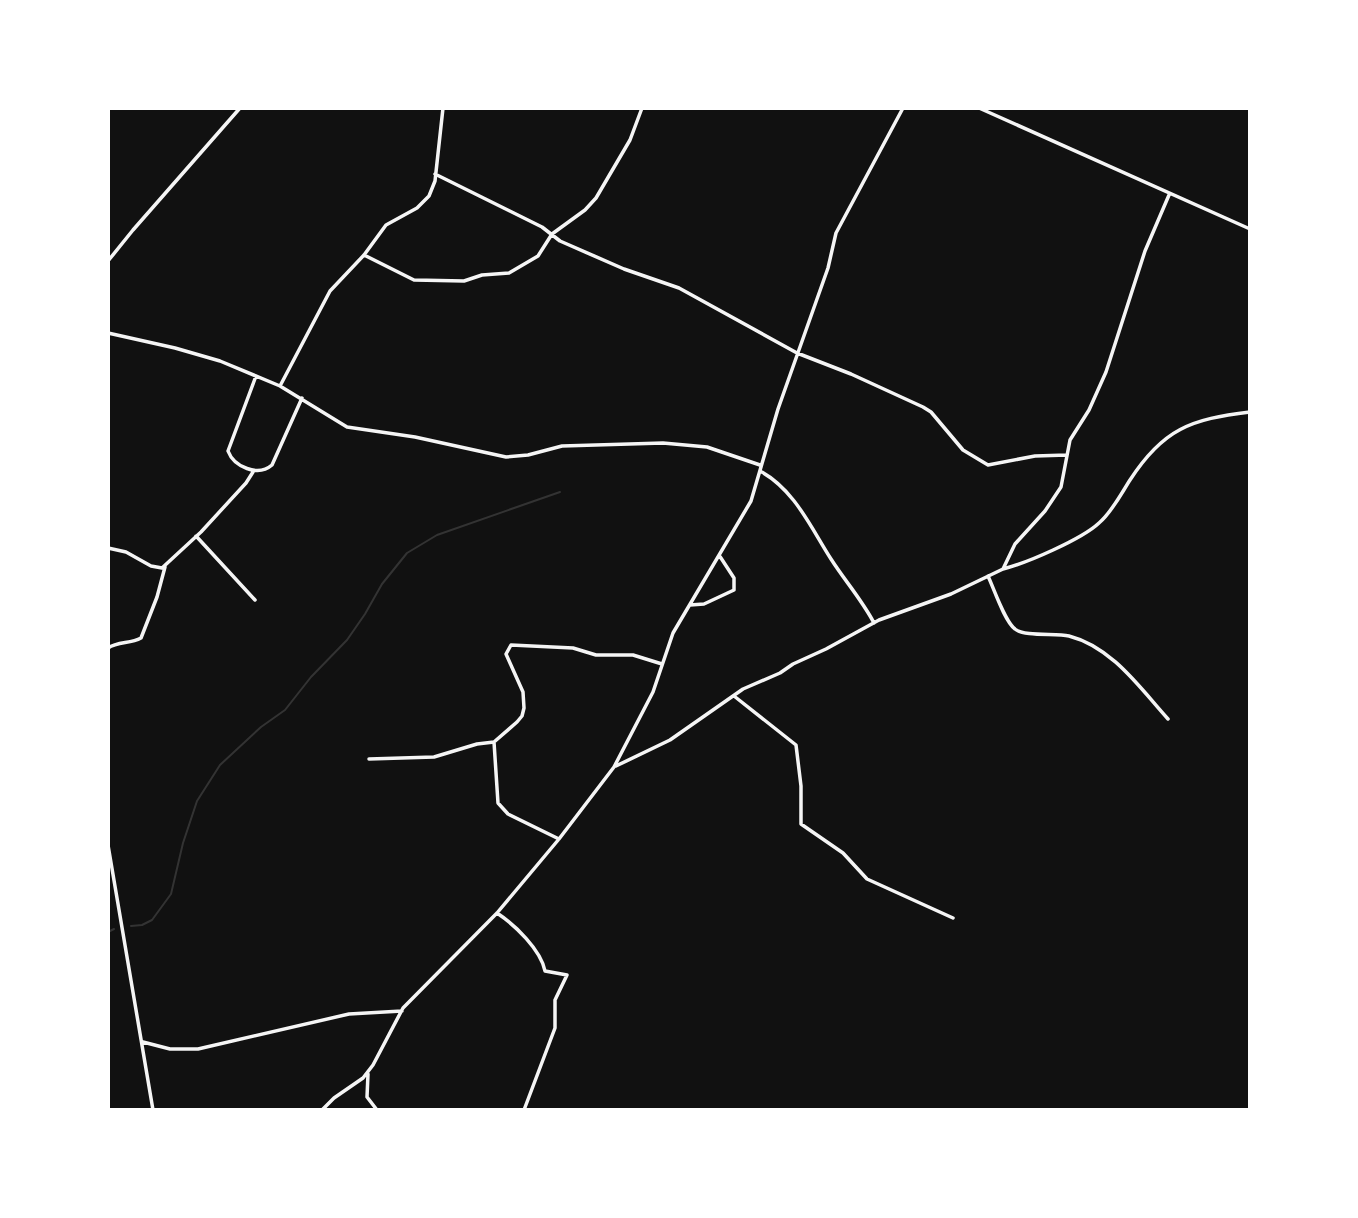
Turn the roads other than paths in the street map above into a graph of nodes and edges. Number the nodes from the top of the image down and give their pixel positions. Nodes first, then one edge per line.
1 (240, 108) edge
2 (443, 108) edge
3 (642, 108) edge
4 (903, 108) edge
5 (979, 108) edge
6 (435, 174) junction
7 (1170, 195) junction
8 (1250, 229) edge
9 (552, 234) junction
10 (364, 255) junction
11 (108, 261) edge
12 (108, 333) edge
13 (797, 354) junction
14 (256, 376) junction
15 (280, 386) junction
16 (302, 398) junction
17 (1250, 412) edge
18 (1067, 454) junction
19 (760, 465) junction
20 (760, 471) junction
21 (253, 472) junction
22 (197, 536) junction
23 (108, 548) edge
24 (719, 555) junction
25 (166, 565) junction
26 (1003, 569) junction
27 (988, 576) junction
28 (255, 600) dead end
29 (690, 605) junction
30 (874, 623) junction
31 (108, 648) edge
32 (662, 664) junction
33 (734, 695) junction
34 (1168, 719) dead end
35 (494, 742) junction
36 (369, 759) dead end
37 (614, 767) junction
38 (559, 839) junction
39 (108, 845) edge
40 (497, 913) junction
41 (953, 918) dead end
42 (402, 1011) junction
43 (143, 1042) junction
44 (368, 1072) junction
45 (371, 1108) edge
46 (153, 1110) edge
47 (323, 1110) edge
48 (377, 1110) edge
49 (524, 1110) edge

1 - 11 street
2 - 6 street
3 - 9 street
4 - 13 street
5 - 7 street
6 - 9 street
6 - 10 street
7 - 8 street
7 - 18 street
9 - 10 street
9 - 13 street
10 - 15 street
12 - 14 street
13 - 18 street
13 - 19 street
14 - 15 street
14 - 21 street
15 - 16 street
16 - 19 street
16 - 21 street
17 - 26 street
18 - 26 street
19 - 20 street
20 - 24 street
20 - 30 street
21 - 22 street
22 - 25 street
22 - 28 street
23 - 25 street
24 - 29 street
24 - 29 street
25 - 31 street
26 - 27 street
27 - 30 street
27 - 34 street
29 - 32 street
30 - 33 street
32 - 35 street
32 - 37 street
33 - 37 street
33 - 41 street
35 - 36 street
35 - 38 street
37 - 38 street
38 - 40 street
39 - 43 street
40 - 42 street
40 - 49 street
42 - 43 street
42 - 44 street
43 - 46 street
44 - 45 street
44 - 47 street
45 - 48 street

